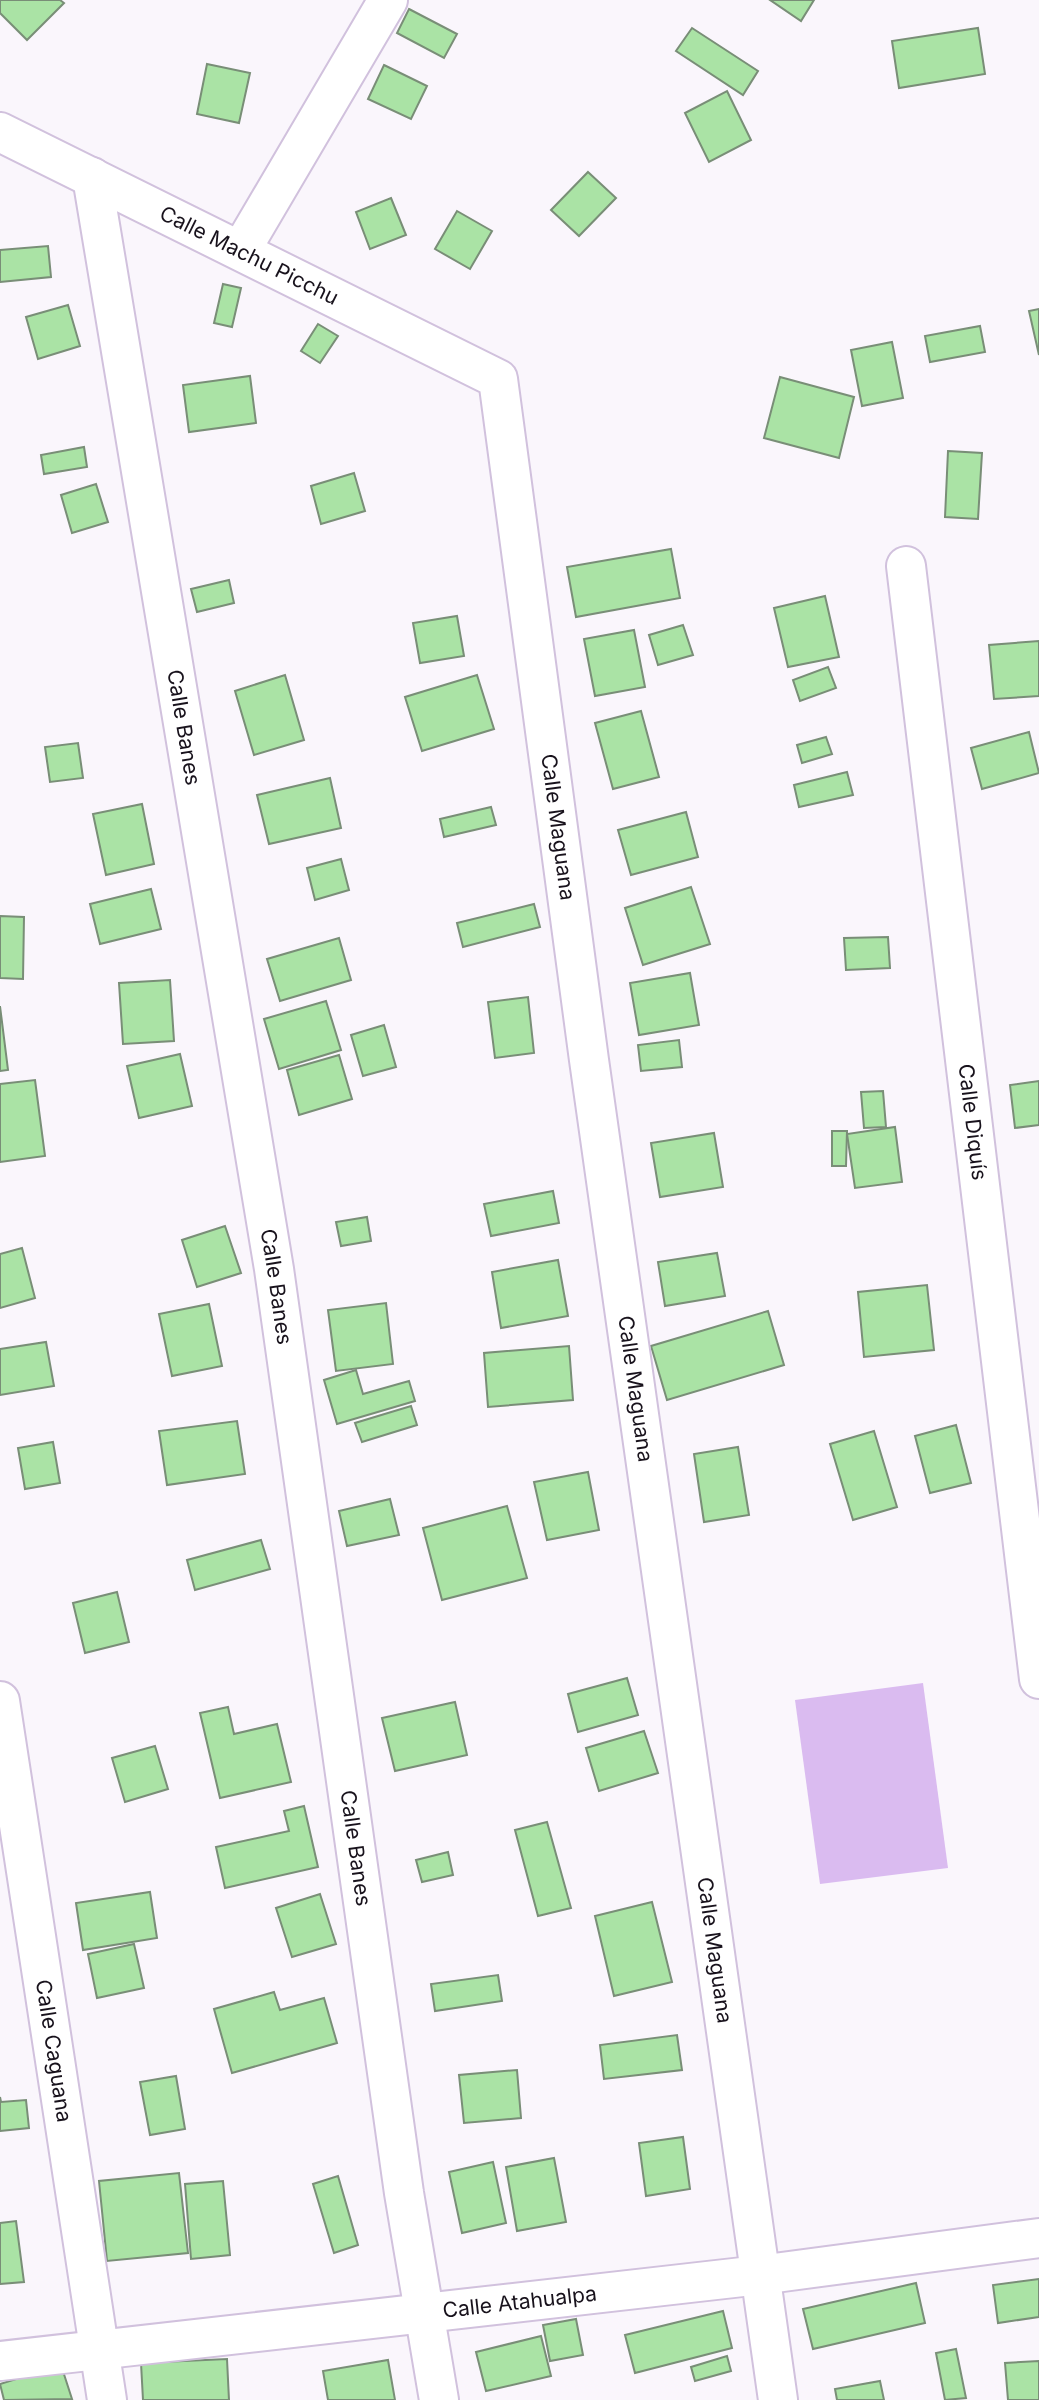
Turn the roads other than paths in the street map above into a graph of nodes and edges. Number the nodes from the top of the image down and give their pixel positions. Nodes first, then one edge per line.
1 (388, 0) edge
2 (0, 132) edge
3 (93, 177) junction
4 (241, 250) junction
5 (498, 379) joint
6 (906, 566) dead end
7 (1039, 1679) edge
8 (0, 1701) edge
9 (1039, 2238) edge
10 (760, 2275) junction
11 (426, 2313) junction
12 (100, 2350) junction
13 (0, 2361) edge
14 (107, 2400) edge
15 (439, 2400) edge
16 (778, 2400) edge

1 - 4 street
2 - 3 street, Calle Machu Picchu
3 - 4 street, Calle Machu Picchu
3 - 11 street, Calle Banes
4 - 5 street, Calle Machu Picchu
5 - 10 street, Calle Maguana
6 - 7 street, Calle Diquís
8 - 12 street, Calle Caguana
9 - 10 street, Calle Atahualpa
10 - 11 street, Calle Atahualpa
10 - 16 street, Calle Maguana
11 - 12 street, Calle Atahualpa
11 - 15 street, Calle Banes
12 - 13 street, Calle Atahualpa
12 - 14 street, Calle Caguana

